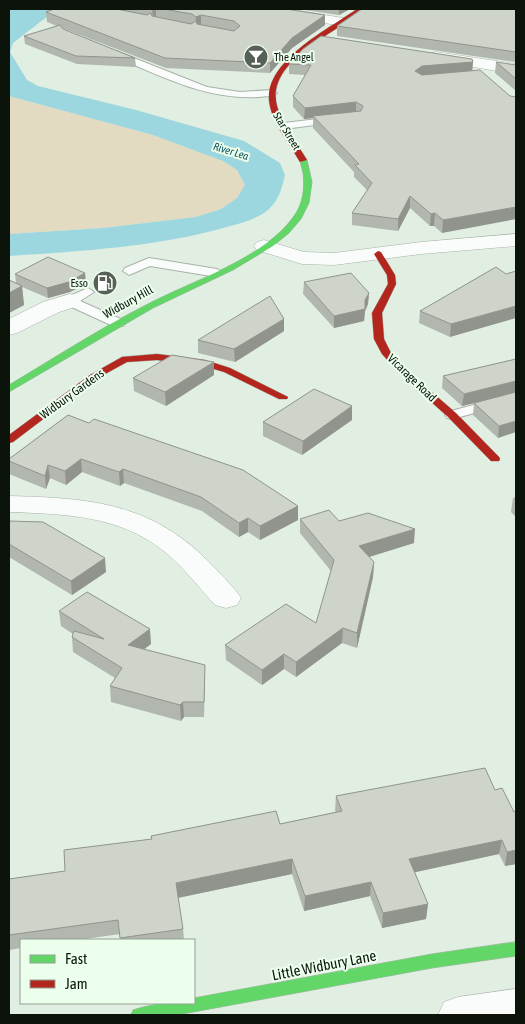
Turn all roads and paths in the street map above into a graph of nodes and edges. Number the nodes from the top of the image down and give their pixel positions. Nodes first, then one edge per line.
1 (361, 9) edge
2 (286, 12) edge
3 (342, 22) junction
4 (318, 40) junction
5 (340, 43) edge
6 (104, 49) edge
7 (417, 54) edge
8 (484, 64) junction
9 (516, 69) edge
10 (493, 82) edge
11 (272, 93) junction
12 (347, 119) edge
13 (284, 126) junction
14 (516, 240) edge
15 (264, 246) junction
16 (378, 254) junction
17 (129, 270) dead end
18 (217, 272) junction
19 (79, 296) joint
20 (118, 323) junction
21 (9, 328) edge
22 (9, 389) edge
23 (283, 397) dead end
24 (516, 398) edge
25 (452, 416) junction
26 (9, 440) edge
27 (496, 459) dead end
28 (9, 504) edge
29 (226, 598) dead end
30 (516, 949) edge
31 (516, 1007) edge
32 (139, 1015) edge
33 (458, 1015) edge

1 - 3 main road
2 - 3 street
3 - 4 main road
4 - 5 street
4 - 11 main road
6 - 11 lane
7 - 8 street
8 - 9 street
8 - 10 street
11 - 13 main road, Star Street
12 - 13 lane
13 - 15 main road, Star Street
14 - 16 street
15 - 16 street
15 - 18 main road, Widbury Hill
16 - 25 main road, Vicarage Road
17 - 18 lane
18 - 20 main road, Widbury Hill
19 - 20 lane
19 - 21 street
20 - 22 main road, Widbury Hill
23 - 26 main road, Widbury Gardens
24 - 25 lane
25 - 27 main road, Vicarage Road
28 - 29 street
30 - 32 main road, Little Widbury Lane
31 - 33 street

